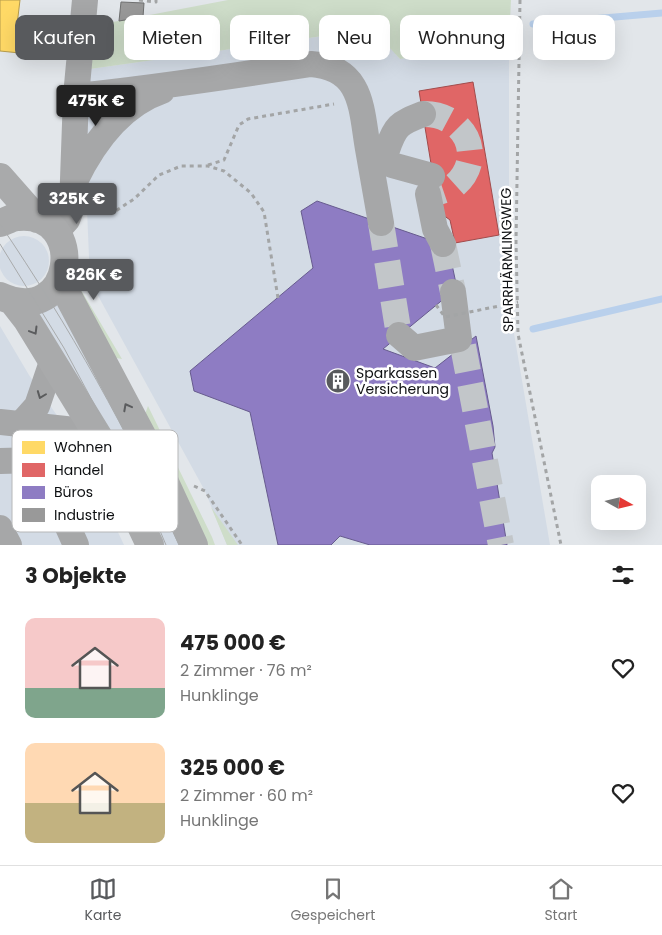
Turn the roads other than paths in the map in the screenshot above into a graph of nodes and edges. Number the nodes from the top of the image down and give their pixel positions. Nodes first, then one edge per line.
1 (84, 0) edge
2 (181, 84) junction
3 (76, 96) junction
4 (424, 122) dead end
5 (387, 155) junction
6 (0, 177) edge
7 (74, 183) junction
8 (0, 223) edge
9 (381, 223) tunnel mouth
10 (47, 225) junction
11 (443, 244) tunnel mouth
12 (63, 276) junction
13 (444, 298) tunnel mouth
14 (6, 299) edge
15 (399, 335) dead end
16 (52, 362) junction
17 (11, 423) edge
18 (74, 430) edge
19 (94, 430) edge
20 (139, 430) edge
21 (178, 510) edge
22 (0, 528) edge
23 (70, 532) edge
24 (144, 532) edge
25 (8, 545) edge
26 (76, 545) edge
27 (150, 545) edge
28 (194, 545) edge

1 - 3 street
2 - 3 street
2 - 5 street
2 - 7 street
3 - 7 street
4 - 5 street
5 - 9 street
5 - 11 street
6 - 10 main road
7 - 10 street
8 - 10 main road
10 - 12 main road
12 - 14 main road
20 -> 12 main road
13 - 15 street
14 -> 16 main road
16 -> 17 street
16 - 19 main road
17 - 18 street
28 -> 21 main road
22 - 25 street
23 - 26 street
24 - 27 main road

